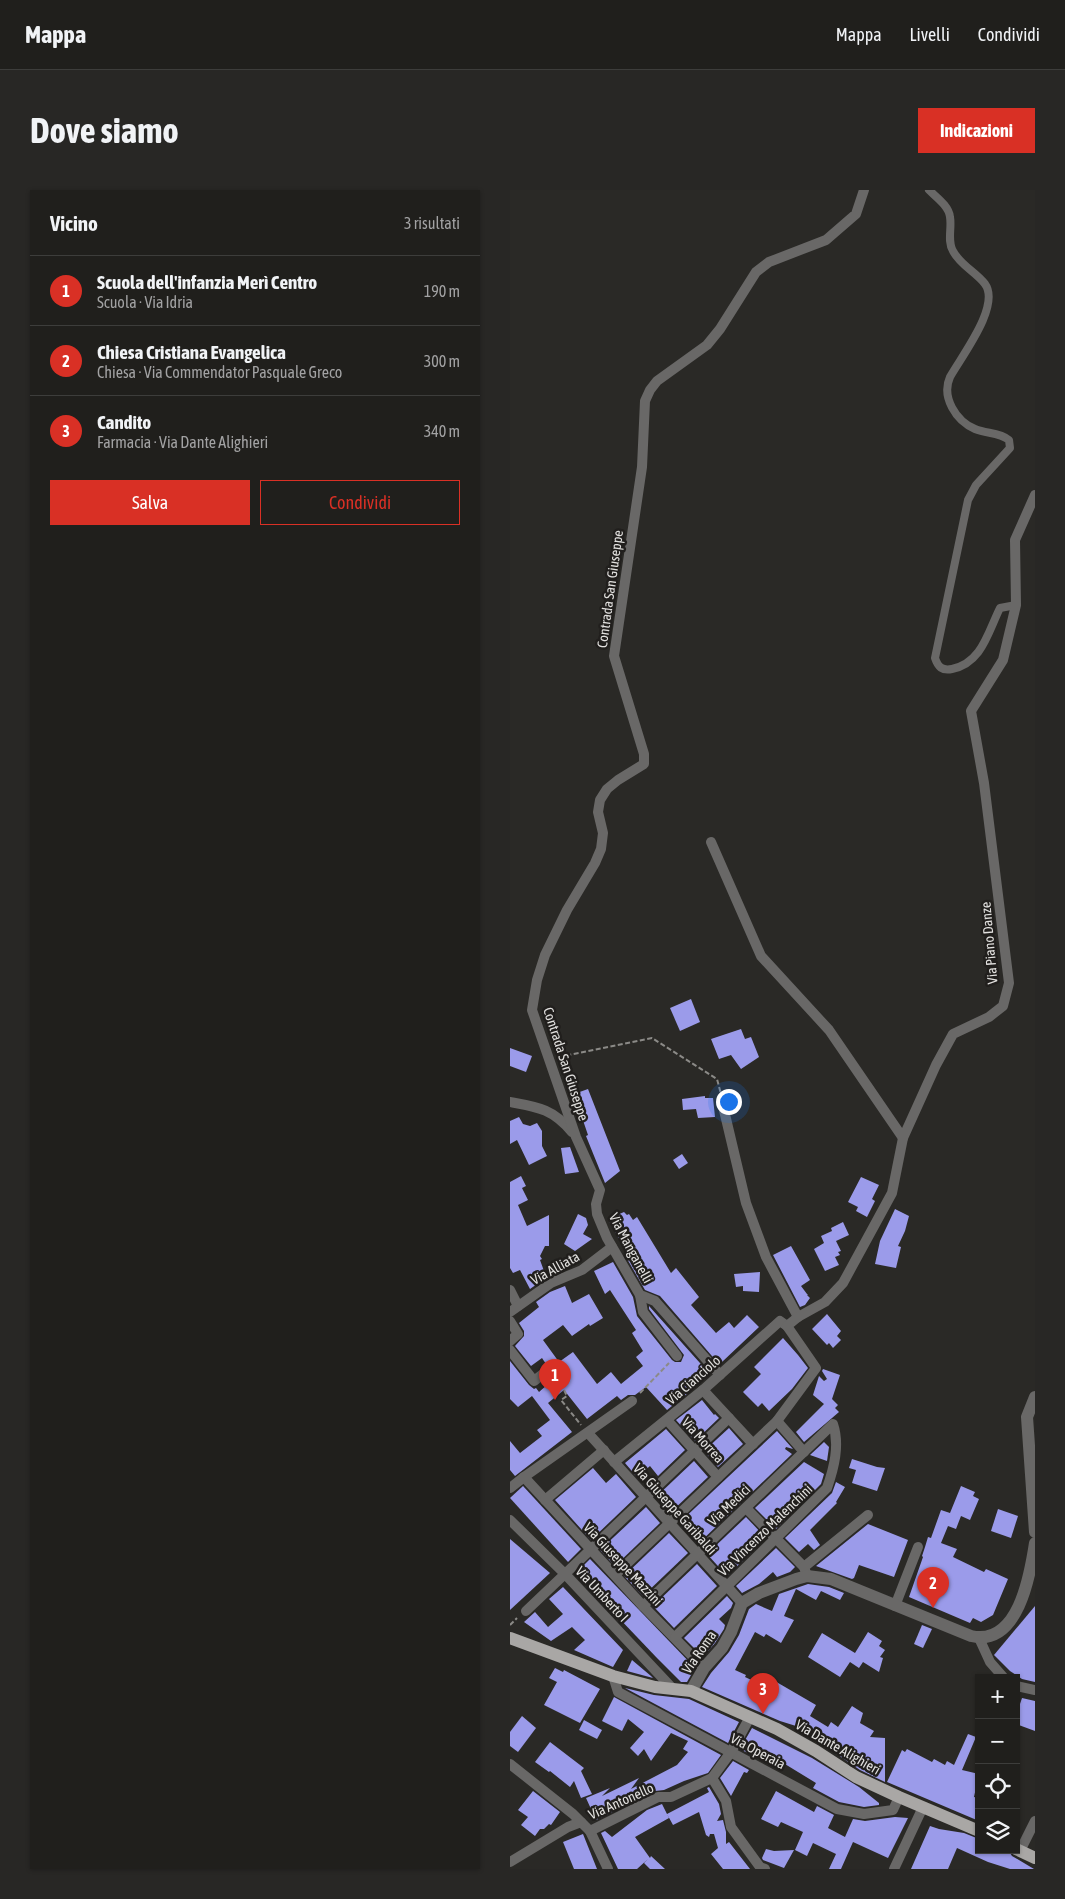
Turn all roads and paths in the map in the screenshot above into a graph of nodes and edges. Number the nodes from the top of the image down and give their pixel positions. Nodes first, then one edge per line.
1 (864, 190) edge
2 (929, 190) edge
3 (1035, 495) edge
4 (1016, 605) junction
5 (711, 842) dead end
6 (550, 1059) junction
7 (510, 1102) edge
8 (723, 1106) joint
9 (576, 1137) junction
10 (903, 1138) junction
11 (612, 1247) junction
12 (510, 1290) edge
13 (640, 1295) junction
14 (514, 1309) edge
15 (798, 1317) junction
16 (510, 1321) edge
17 (787, 1326) junction
18 (510, 1341) edge
19 (510, 1350) edge
20 (677, 1356) joint
21 (548, 1370) dead end
22 (720, 1375) junction
23 (564, 1390) dead end
24 (703, 1390) junction
25 (1035, 1397) edge
26 (632, 1402) joint
27 (729, 1418) junction
28 (667, 1420) junction
29 (777, 1421) junction
30 (833, 1424) joint
31 (588, 1433) junction
32 (753, 1444) junction
33 (604, 1450) junction
34 (694, 1451) junction
35 (804, 1452) junction
36 (614, 1462) junction
37 (524, 1477) junction
38 (718, 1477) junction
39 (510, 1488) edge
40 (646, 1497) junction
41 (545, 1500) junction
42 (746, 1508) junction
43 (868, 1515) dead end
44 (510, 1520) edge
45 (670, 1523) junction
46 (1035, 1532) edge
47 (776, 1538) junction
48 (1035, 1543) edge
49 (918, 1547) dead end
50 (591, 1549) junction
51 (698, 1554) junction
52 (1034, 1562) edge
53 (806, 1572) junction
54 (565, 1574) junction
55 (615, 1575) junction
56 (727, 1586) junction
57 (742, 1603) junction
58 (643, 1606) junction
59 (895, 1606) junction
60 (526, 1611) dead end
61 (675, 1637) junction
62 (510, 1638) edge
63 (979, 1638) junction
64 (704, 1668) junction
65 (1000, 1674) edge
66 (613, 1676) junction
67 (1020, 1687) edge
68 (672, 1688) junction
69 (1035, 1690) edge
70 (691, 1691) junction
71 (750, 1717) junction
72 (731, 1752) junction
73 (510, 1764) edge
74 (712, 1778) junction
75 (899, 1797) junction
76 (923, 1807) junction
77 (1035, 1821) edge
78 (581, 1822) junction
79 (975, 1829) edge
80 (590, 1831) junction
81 (1020, 1847) edge
82 (1020, 1851) edge
83 (1035, 1858) edge
84 (510, 1862) edge
85 (608, 1869) edge
86 (765, 1869) edge
87 (894, 1869) edge

1 - 6 street, Contrada San Giuseppe
2 - 4 street
3 - 4 street, Via Piano Danze
4 - 10 street, Via Piano Danze
5 - 10 street
6 - 8 path
6 - 9 street, Contrada San Giuseppe
7 - 9 street
8 - 15 street
9 - 11 street, Via Manganelli
10 - 15 street, Via Piano Danze
11 - 13 street, Via Manganelli
11 - 14 street, Via Alliata
12 - 14 street
13 - 20 street
13 - 22 street, Via Manganelli
15 - 17 street, Via Piano Danze
16 - 18 street
17 - 22 street, Via Cianciolo
17 - 29 street
19 - 21 street
20 - 26 path
22 - 24 street, Via Cianciolo
23 - 31 path
24 - 27 street
24 - 28 street, Via Cianciolo
25 - 46 street
26 - 31 street
27 - 32 street
27 - 34 street
28 - 34 street, Via Morrea
28 - 36 street, Via Cianciolo
29 - 32 street
29 - 35 street
30 - 35 street, Via Medici
30 - 47 street, Via Vincenzo Malenchini
31 - 33 street, Via Giuseppe Garibaldi
31 - 37 street
32 - 38 street
33 - 36 street, Via Giuseppe Garibaldi
33 - 41 street
34 - 38 street, Via Morrea
34 - 40 street
35 - 42 street, Via Medici
36 - 40 street, Via Giuseppe Garibaldi
37 - 39 street
37 - 41 street, Via Giuseppe Mazzini
38 - 45 street
40 - 45 street, Via Giuseppe Garibaldi
40 - 50 street
41 - 50 street, Via Giuseppe Mazzini
42 - 47 street
42 - 51 street, Via Medici
43 - 53 street
44 - 54 street, Via Umberto I
45 - 51 street, Via Giuseppe Garibaldi
45 - 55 street
47 - 53 street
47 - 56 street, Via Vincenzo Malenchini
48 - 52 street
49 - 59 street
50 - 54 street
50 - 55 street, Via Giuseppe Mazzini
51 - 56 street, Via Giuseppe Garibaldi
51 - 58 street, Via Medici
52 - 63 street
53 - 57 street
53 - 59 street
54 - 60 street
54 - 68 street, Via Umberto I
55 - 58 street, Via Giuseppe Mazzini
56 - 57 street, Via Giuseppe Garibaldi
56 - 61 street, Via Vincenzo Malenchini
57 - 64 street, Via Roma
58 - 61 street, Via Giuseppe Mazzini
59 - 63 street
61 - 64 street, Via Giuseppe Mazzini
62 - 66 main road, Via Dante Alighieri
63 - 65 street
64 - 70 street, Via Roma
66 - 68 main road, Via Dante Alighieri
66 - 72 street, Via Operaia
67 - 69 street
68 - 70 main road, Via Dante Alighieri
70 - 71 main road, Via Dante Alighieri
71 - 72 street
71 - 75 main road, Via Dante Alighieri
72 - 74 street
72 - 75 street, Via Operaia
73 - 78 street
74 - 80 street, Via Antonello
74 - 86 street
75 - 76 main road, Via Dante Alighieri
76 - 79 main road, Via Dante Alighieri
76 - 87 street
77 - 81 street
78 - 80 street, Via Antonello
78 - 84 street, Via Antonello
80 - 85 street
82 - 83 main road

